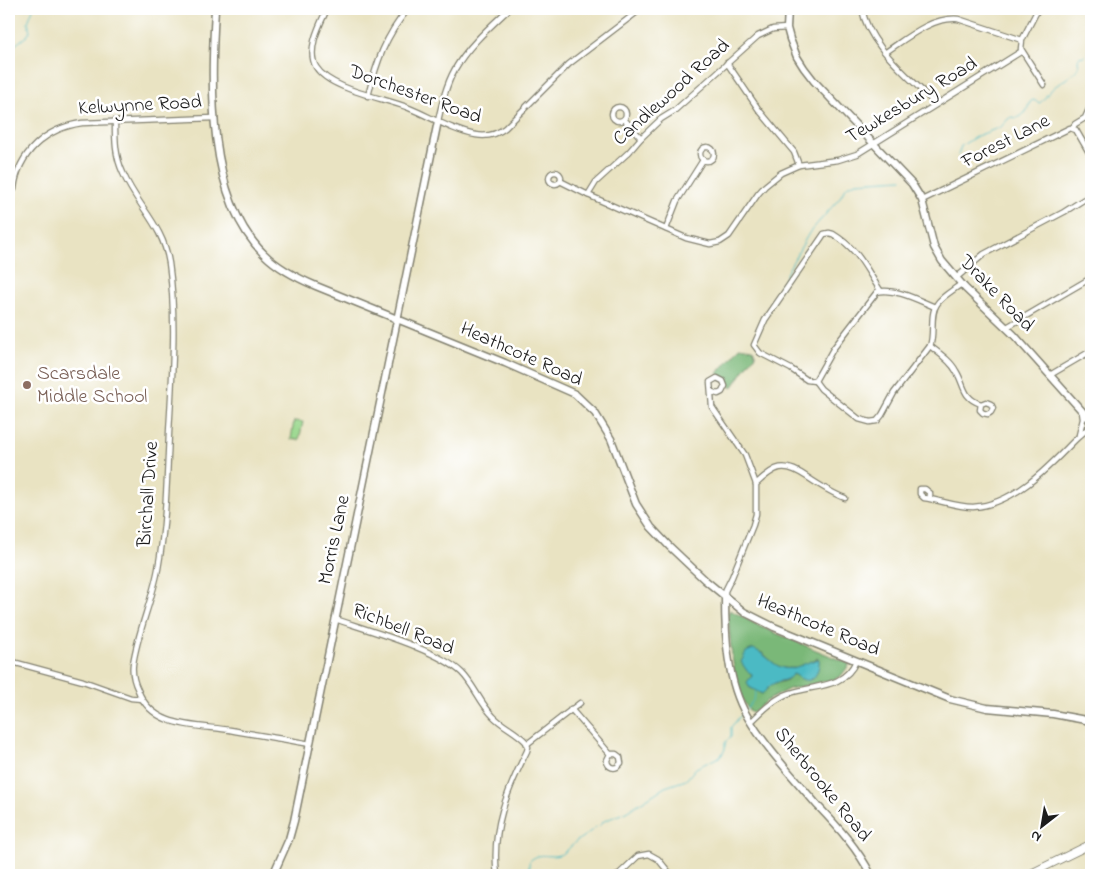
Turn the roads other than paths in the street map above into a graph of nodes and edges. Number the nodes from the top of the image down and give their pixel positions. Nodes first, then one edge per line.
1 (215, 9) edge
2 (327, 9) edge
3 (408, 9) edge
4 (510, 9) edge
5 (641, 9) edge
6 (788, 9) edge
7 (862, 9) edge
8 (1038, 9) edge
9 (787, 28) junction
10 (1022, 40) junction
11 (886, 52) junction
12 (1022, 52) junction
13 (727, 63) junction
14 (1044, 85) dead end
15 (368, 96) junction
16 (935, 104) junction
17 (1091, 105) edge
18 (214, 118) junction
19 (624, 119) dead end
20 (438, 120) junction
21 (115, 121) junction
22 (1073, 127) junction
23 (641, 138) junction
24 (873, 142) junction
25 (1091, 156) edge
26 (703, 160) dead end
27 (799, 165) junction
28 (9, 176) edge
29 (16, 178) junction
30 (560, 181) dead end
31 (14, 190) dead end
32 (588, 195) junction
33 (1091, 195) edge
34 (922, 200) junction
35 (666, 229) junction
36 (956, 278) junction
37 (1091, 278) edge
38 (961, 284) junction
39 (880, 290) junction
40 (935, 308) junction
41 (397, 319) junction
42 (1006, 328) junction
43 (930, 346) junction
44 (1091, 351) edge
45 (1050, 375) junction
46 (815, 381) junction
47 (712, 392) dead end
48 (981, 404) dead end
49 (1082, 410) junction
50 (1091, 421) edge
51 (1091, 425) edge
52 (1078, 437) junction
53 (756, 484) junction
54 (845, 498) dead end
55 (930, 498) dead end
56 (725, 598) junction
57 (335, 619) junction
58 (9, 661) edge
59 (856, 661) junction
60 (142, 699) junction
61 (580, 702) dead end
62 (570, 709) junction
63 (751, 722) junction
64 (1091, 722) edge
65 (310, 744) junction
66 (527, 744) junction
67 (610, 754) dead end
68 (1091, 844) edge
69 (273, 875) edge
70 (497, 875) edge
71 (618, 875) edge
72 (671, 875) edge
73 (872, 875) edge
74 (1028, 875) edge

1 - 18 street, Heathcote Road
2 - 15 street, Dorchester Road
3 - 15 street
4 - 20 street
5 - 20 street, Dorchester Road
6 - 9 street
7 - 11 street
8 - 10 street
9 - 13 street, Candlewood Road
9 - 24 street, Drake Road
10 - 11 street
10 - 12 street
11 - 16 street
12 - 14 street
12 - 16 street, Tewkesbury Road
13 - 23 street, Candlewood Road
13 - 27 street
15 - 20 street, Dorchester Road
16 - 24 street, Tewkesbury Road
17 - 22 street
18 - 21 street, Kelwynne Road
18 - 41 street, Heathcote Road
19 - 23 street
20 - 41 street, Morris Lane
21 - 29 street, Kelwynne Road
21 - 60 street, Birchall Drive
22 - 25 street, Forest Lane
22 - 34 street, Forest Lane
23 - 32 street, Candlewood Road
24 - 27 street, Tewkesbury Road
24 - 34 street, Drake Road
26 - 35 street
27 - 35 street, Tewkesbury Road
28 - 29 street
29 - 31 street, Kelwynne Road
30 - 32 street, Tewkesbury Road
32 - 35 street, Tewkesbury Road
33 - 36 street
34 - 36 street, Drake Road
36 - 38 street, Drake Road
37 - 42 street
38 - 40 street
38 - 42 street, Drake Road
39 - 40 street
39 - 46 street
39 - 46 street
40 - 43 street
41 - 56 street, Heathcote Road
41 - 57 street, Morris Lane
42 - 45 street, Drake Road
43 - 46 street
43 - 48 street
44 - 45 street
45 - 49 street, Drake Road
47 - 53 street, Sherbrooke Road
49 - 50 street, Drake Road
49 - 52 street
51 - 52 street
52 - 55 street
53 - 54 street
53 - 56 street, Sherbrooke Road
56 - 59 street, Heathcote Road
56 - 63 street, Sherbrooke Road
57 - 65 street, Morris Lane
57 - 66 street, Richbell Road
58 - 60 street
59 - 63 street
59 - 64 street, Heathcote Road
60 - 65 street, Birchall Drive
61 - 62 street
62 - 66 street
62 - 67 street
63 - 73 street, Sherbrooke Road
65 - 69 street, Morris Lane
66 - 70 street
68 - 74 main road
71 - 72 street

